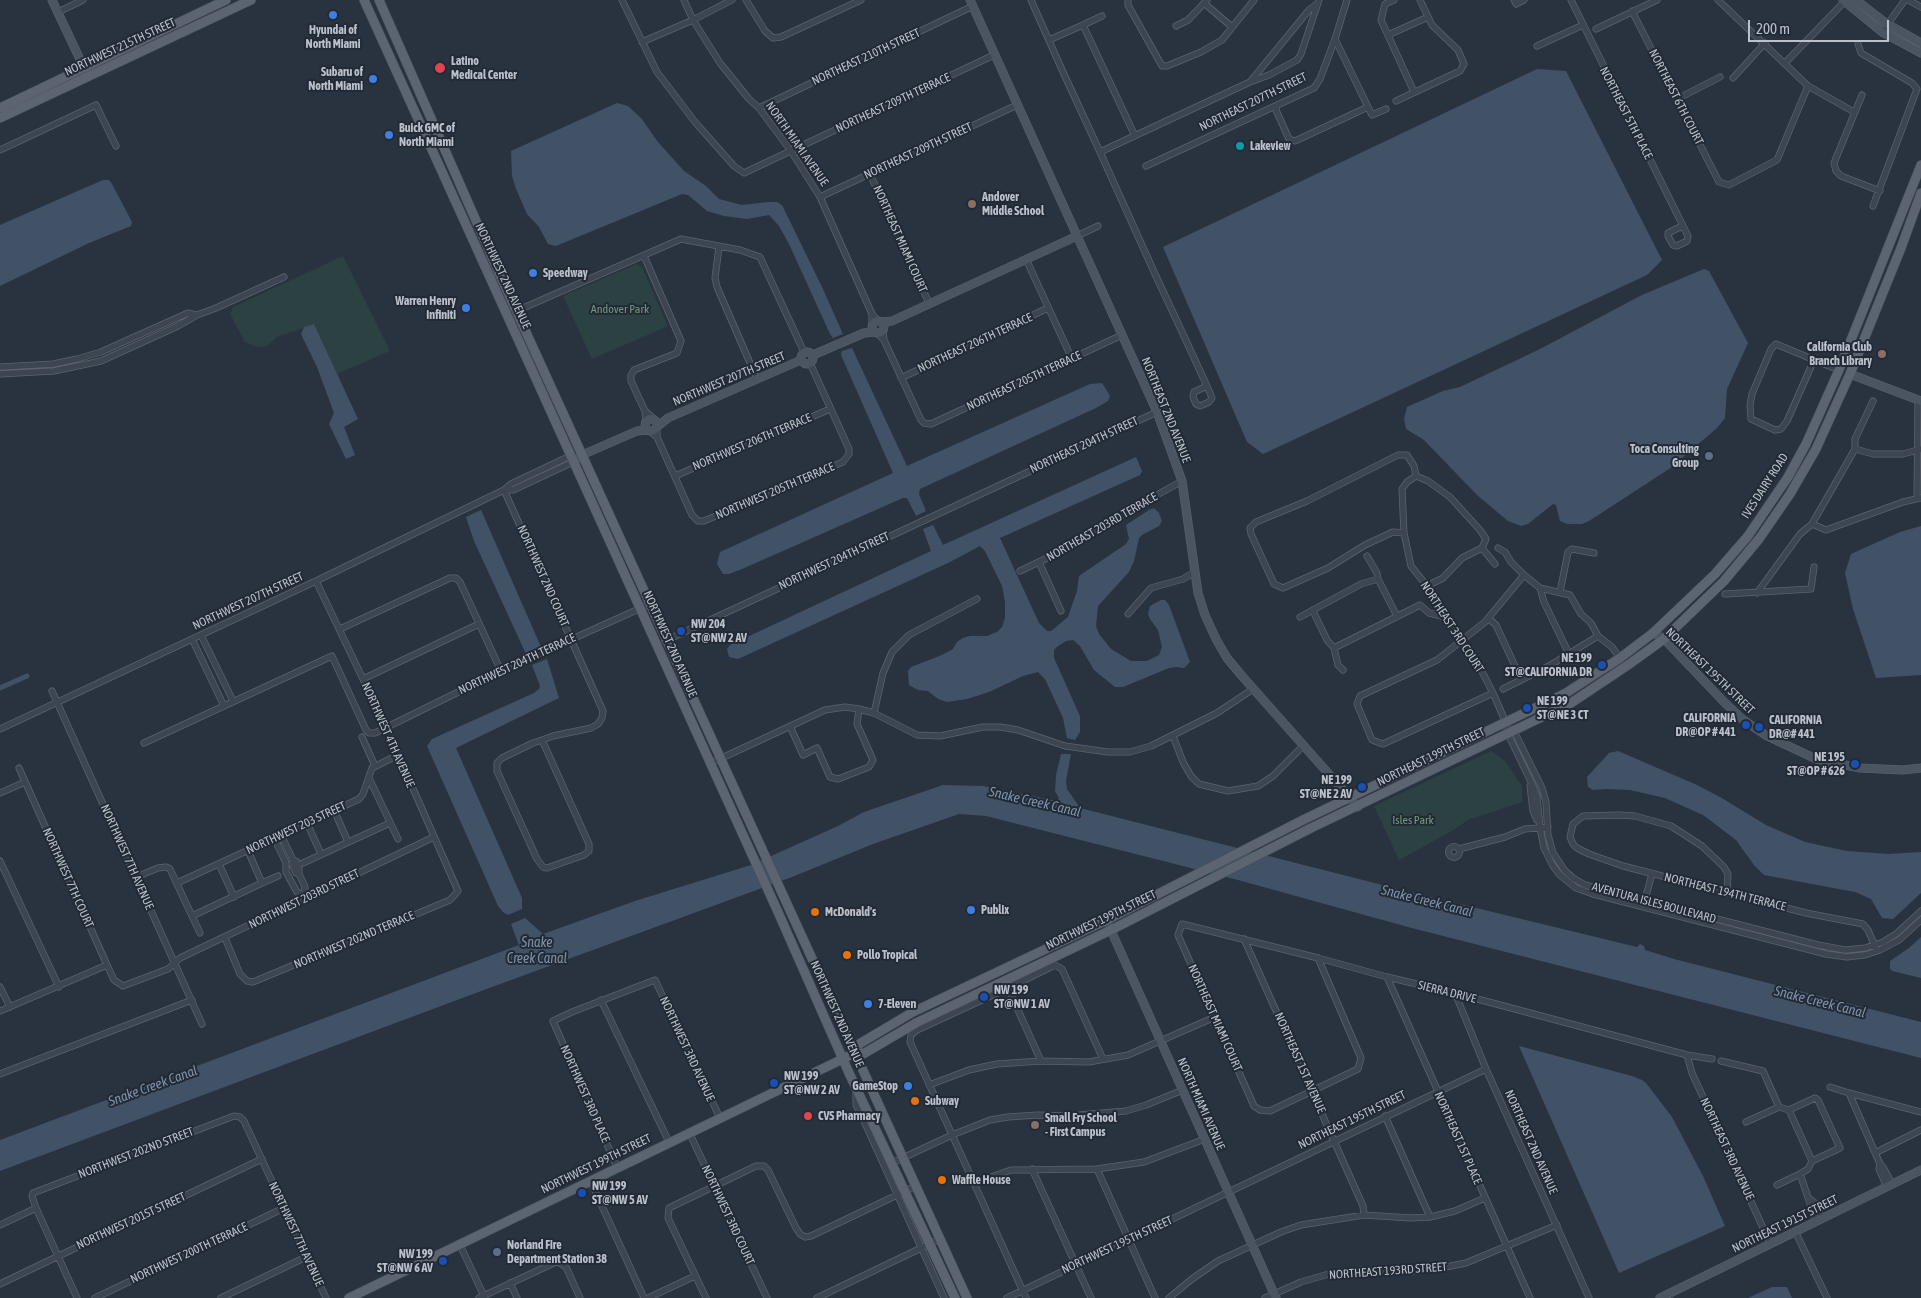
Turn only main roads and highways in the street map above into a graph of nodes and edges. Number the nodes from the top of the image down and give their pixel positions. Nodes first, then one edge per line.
1 (226, 0) edge
2 (251, 0) edge
3 (364, 0) edge
4 (379, 0) edge
5 (235, 3) edge
6 (86, 72) junction
7 (0, 108) edge
8 (0, 118) edge
9 (1921, 165) edge
10 (1921, 193) edge
11 (1839, 370) junction
12 (1850, 374) junction
13 (1506, 723) joint
14 (1512, 732) joint
15 (1351, 798) joint
16 (1358, 806) joint
17 (855, 1053) junction
18 (843, 1059) junction
19 (954, 1295) edge
20 (349, 1298) edge
21 (967, 1298) edge

1 - 6 main road, NORTHWEST 215TH STREET
2 - 5 main road, NORTHWEST 215TH STREET
3 - 18 main road, NORTHWEST 2ND AVENUE
4 - 17 main road, NORTHWEST 2ND AVENUE
5 - 6 main road, NORTHWEST 215TH STREET
6 - 7 main road, NORTHWEST 215TH STREET
6 - 8 main road, NORTHWEST 215TH STREET
9 - 11 main road, IVES DAIRY ROAD
10 - 12 main road, IVES DAIRY ROAD
11 - 12 main road
11 - 13 main road, IVES DAIRY ROAD
12 - 14 main road, IVES DAIRY ROAD
13 - 15 main road, NORTHEAST 199TH STREET
14 - 16 main road, NORTHEAST 199TH STREET
15 - 17 main road, NORTHWEST 199TH STREET
16 - 17 main road, NORTHWEST 199TH STREET
17 - 18 main road, NORTHWEST 199TH STREET
17 - 21 main road, NORTHWEST 2ND AVENUE
18 - 19 main road, NORTHWEST 2ND AVENUE
18 - 20 main road, NORTHWEST 199TH STREET

